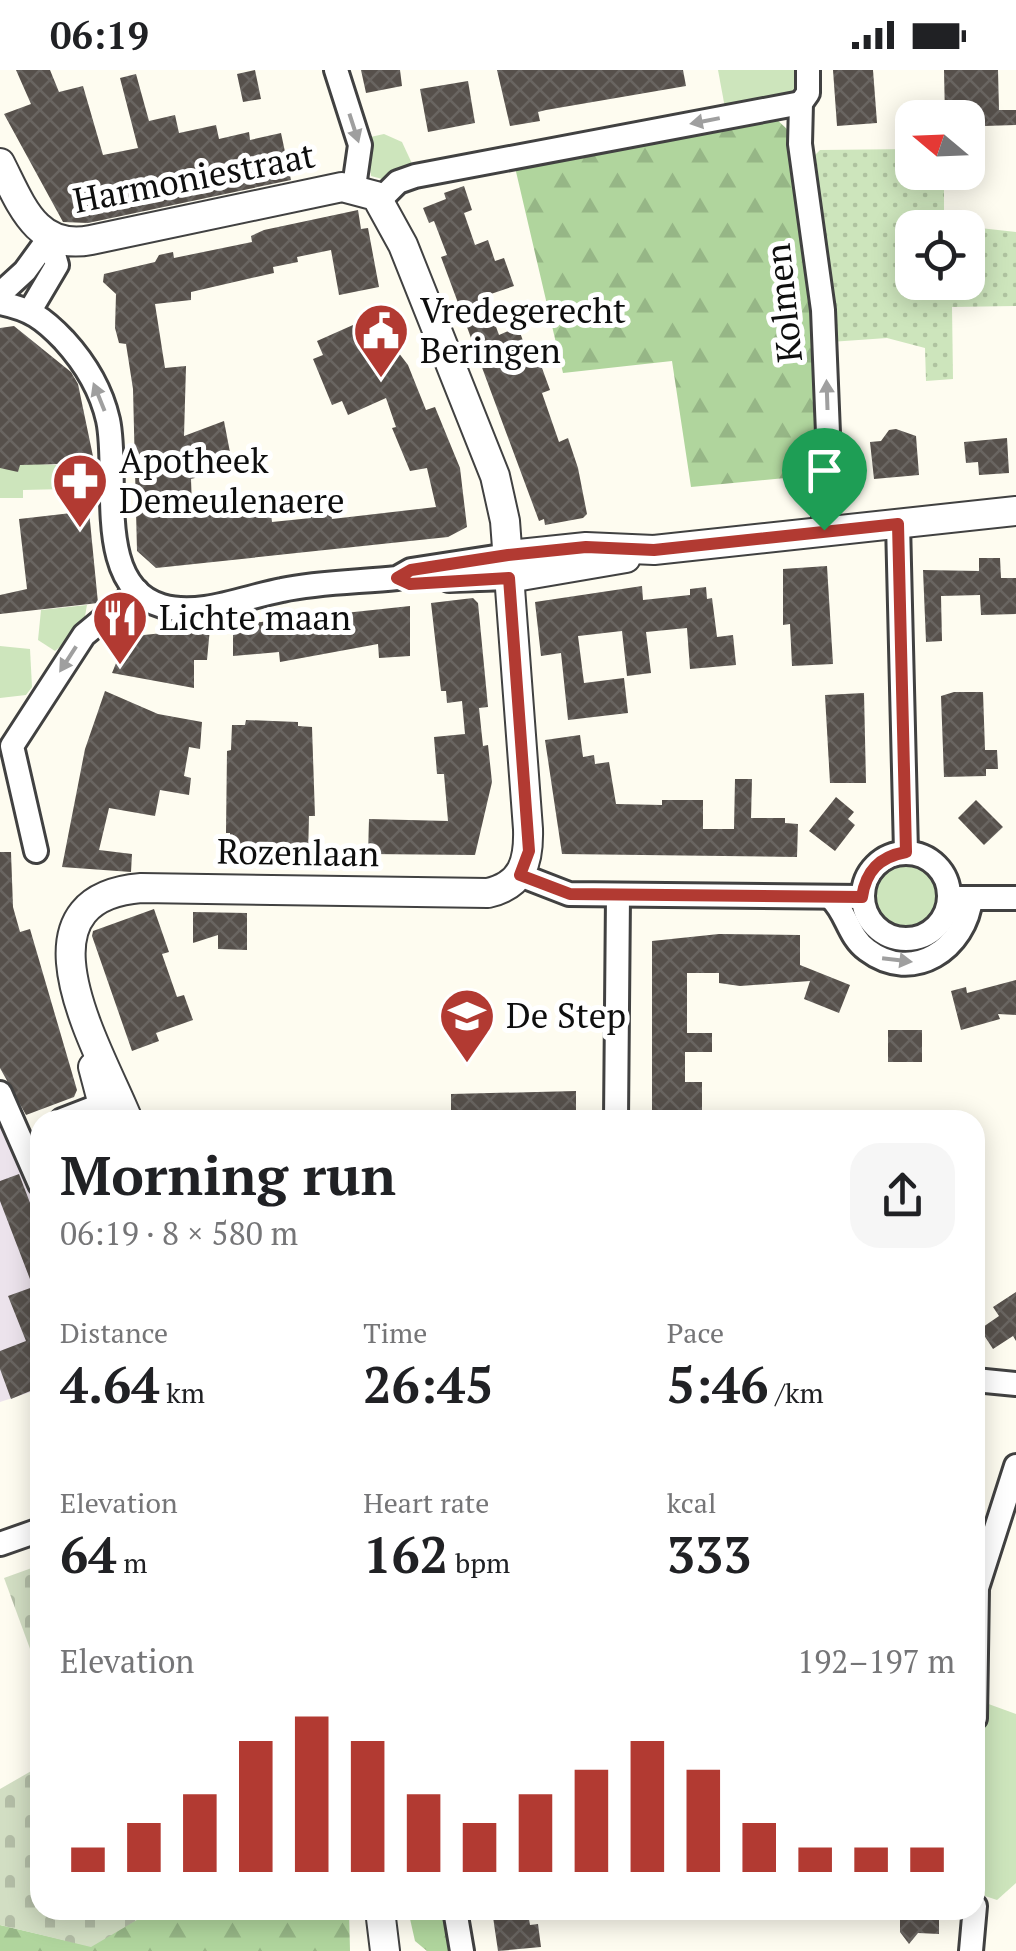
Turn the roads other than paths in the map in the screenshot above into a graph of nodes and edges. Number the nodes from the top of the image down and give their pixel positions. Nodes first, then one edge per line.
1 (336, 70) edge
2 (808, 70) edge
3 (801, 103) junction
4 (0, 163) edge
5 (354, 187) junction
6 (380, 200) junction
7 (49, 238) junction
8 (0, 294) edge
9 (0, 303) edge
10 (31, 310) junction
11 (1016, 512) edge
12 (898, 524) junction
13 (824, 530) junction
14 (509, 567) junction
15 (137, 591) junction
16 (6, 747) edge
17 (36, 851) dead end
18 (906, 852) junction
19 (520, 875) junction
20 (618, 896) junction
21 (862, 897) junction
22 (831, 898) junction
23 (960, 898) junction
24 (1016, 898) edge
25 (0, 1093) edge
26 (114, 1110) edge
27 (616, 1110) edge
28 (30, 1131) edge
29 (985, 1381) edge
30 (1016, 1384) edge
31 (1016, 1466) edge
32 (30, 1534) edge
33 (0, 1544) edge
34 (985, 1563) edge
35 (381, 1920) edge
36 (457, 1920) edge
37 (974, 1920) edge
38 (385, 1951) edge
39 (462, 1951) edge
40 (972, 1951) edge

1 -> 5 street
2 - 3 street, Kolmen
3 -> 6 street
13 -> 3 street, Kolmen
4 - 7 street
5 - 6 street
5 - 7 street, Harmoniestraat
6 - 14 street
7 - 8 street
7 - 10 street
9 - 10 street
15 -> 10 street
11 - 12 street
12 - 13 street
12 - 18 street
13 - 14 street
14 - 15 street
14 - 19 street
15 -> 16 street
16 - 17 street
18 - 21 street
18 - 23 street
19 - 20 street
19 - 26 street, Rozenlaan
20 - 22 street
20 - 27 street
21 - 22 street
21 - 23 street
22 -> 23 street
23 - 24 street
25 - 28 street
29 - 30 street
31 - 34 street
32 - 33 street
35 - 38 street
36 - 39 street
37 - 40 street

